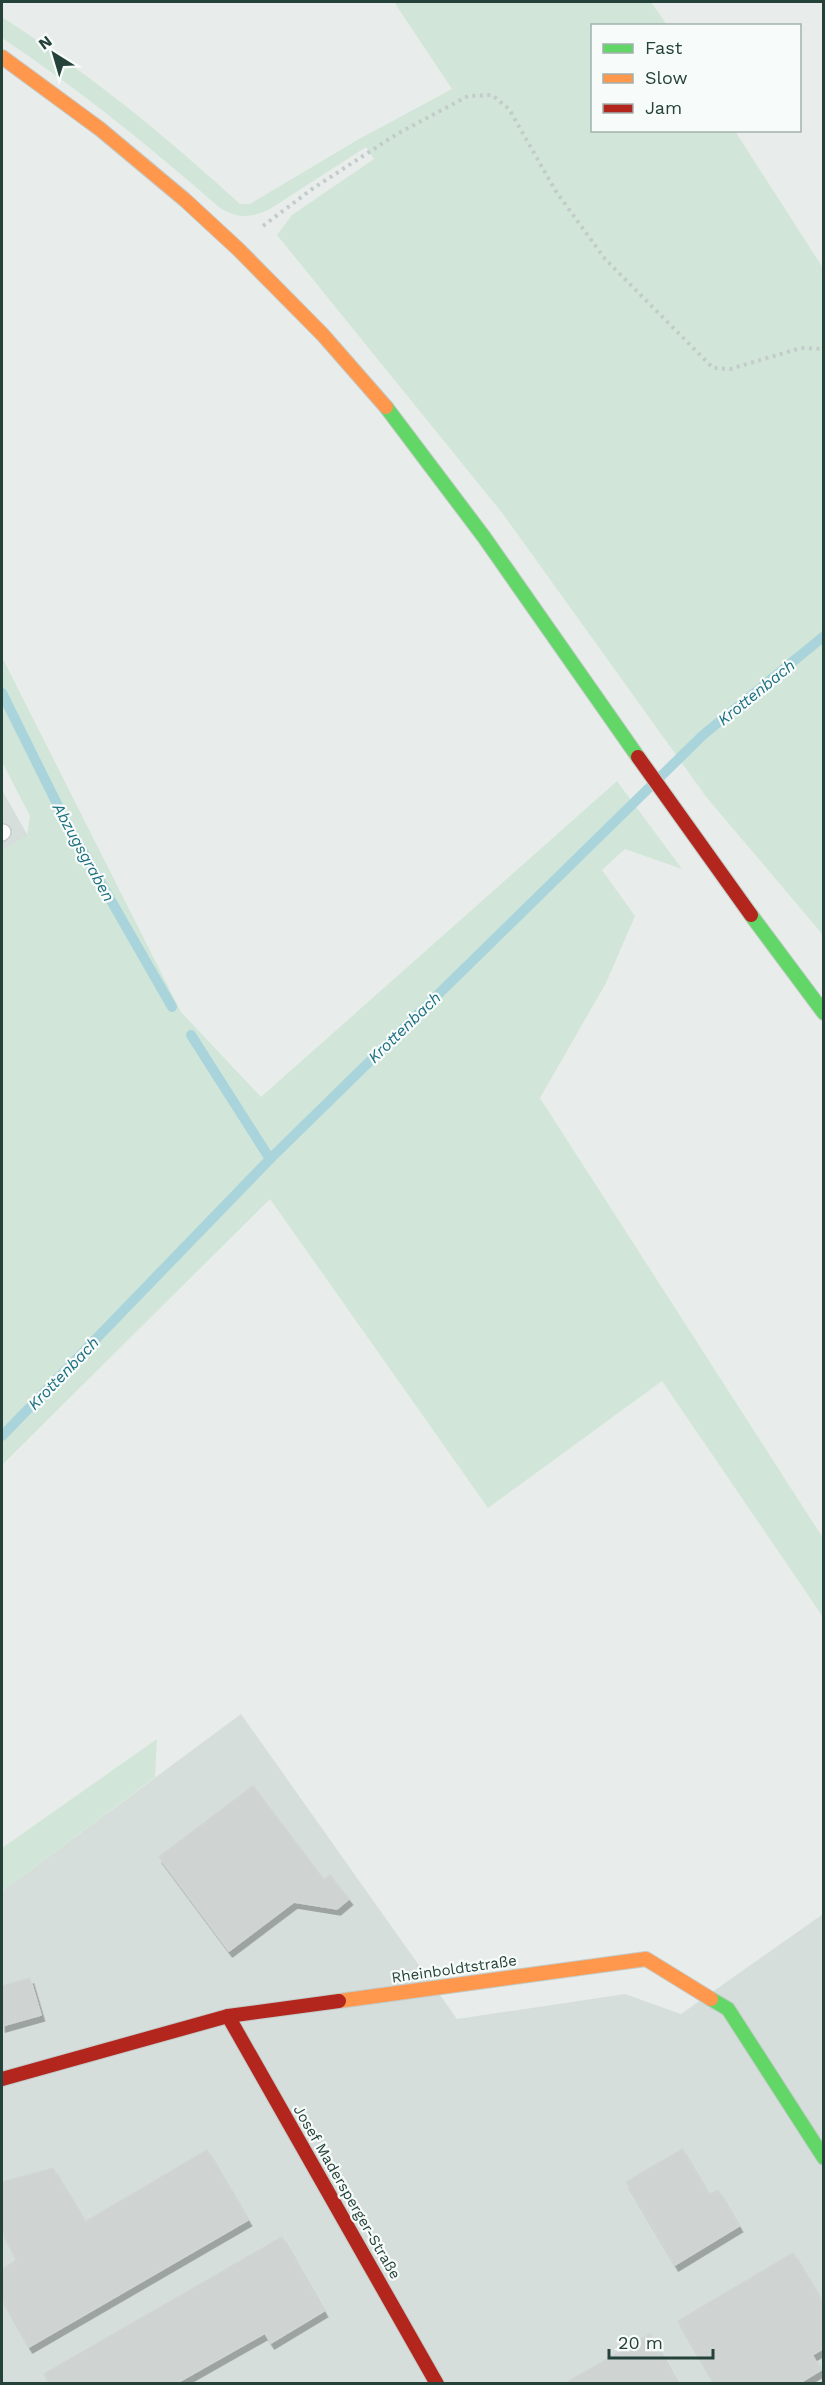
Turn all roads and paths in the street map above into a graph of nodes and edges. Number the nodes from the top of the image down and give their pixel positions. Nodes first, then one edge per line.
1 (2, 57) edge
2 (238, 249) junction
3 (824, 350) edge
4 (824, 1012) edge
5 (228, 2016) junction
6 (2, 2079) edge
7 (824, 2158) edge
8 (437, 2384) edge

1 - 2 street
2 - 3 path
2 - 4 street
5 - 6 street, Rheinboldtstraße
5 - 7 street, Rheinboldtstraße
5 - 8 street, Josef Madersperger-Straße

